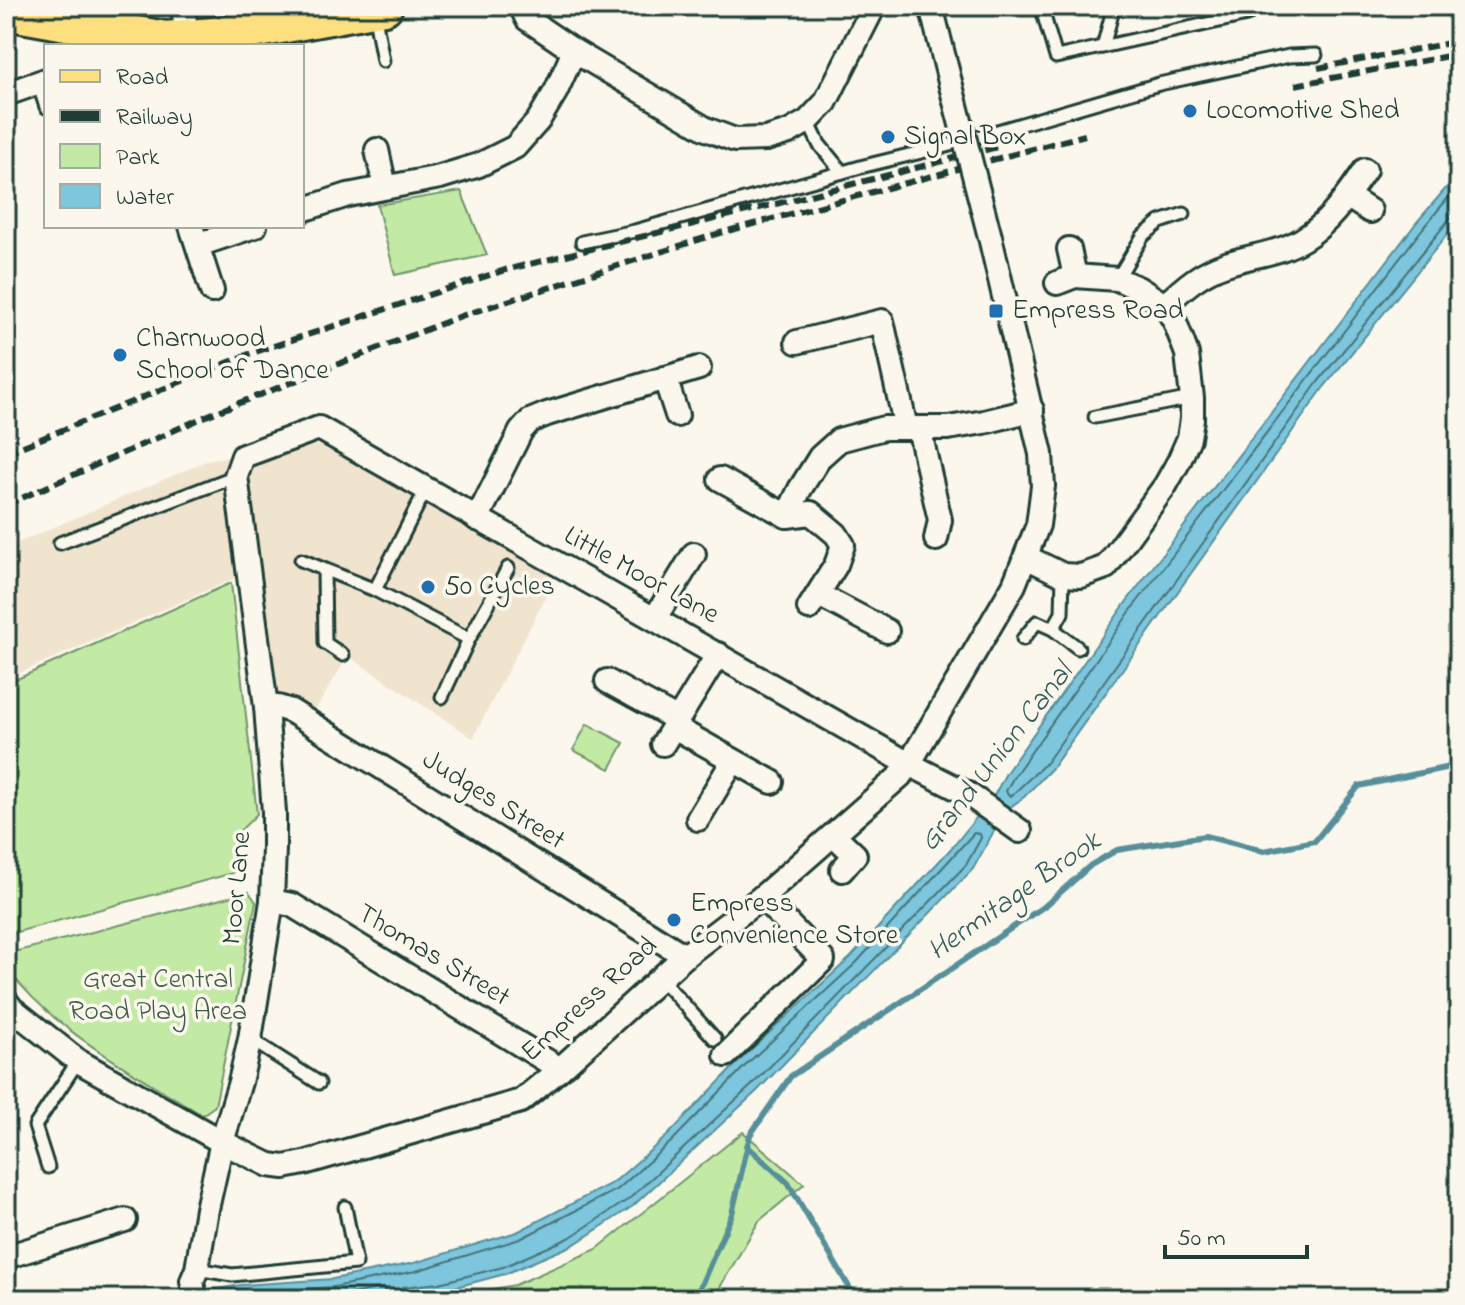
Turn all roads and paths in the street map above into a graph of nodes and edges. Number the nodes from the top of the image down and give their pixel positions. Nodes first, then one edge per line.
1 (521, 6) edge
2 (874, 6) edge
3 (931, 6) edge
4 (1041, 6) edge
5 (1114, 6) edge
6 (1247, 6) edge
7 (378, 7) edge
8 (6, 11) edge
9 (162, 35) edge
10 (1103, 47) junction
11 (574, 51) junction
12 (1316, 55) dead end
13 (383, 61) dead end
14 (42, 82) edge
15 (6, 94) edge
16 (808, 121) junction
17 (377, 150) dead end
18 (1365, 170) dead end
19 (842, 172) junction
20 (385, 187) junction
21 (1347, 196) junction
22 (304, 209) edge
23 (1370, 211) dead end
24 (1184, 214) dead end
25 (243, 228) edge
26 (194, 236) edge
27 (582, 242) dead end
28 (1069, 249) dead end
29 (1117, 279) junction
30 (212, 291) dead end
31 (1165, 305) junction
32 (797, 342) dead end
33 (699, 368) dead end
34 (665, 378) junction
35 (1192, 398) junction
36 (1032, 410) junction
37 (677, 415) dead end
38 (1095, 417) dead end
39 (913, 428) junction
40 (236, 476) junction
41 (720, 479) dead end
42 (426, 489) junction
43 (787, 516) junction
44 (477, 519) junction
45 (936, 539) dead end
46 (60, 543) dead end
47 (694, 554) dead end
48 (1026, 557) junction
49 (301, 560) dead end
50 (508, 568) dead end
51 (324, 570) junction
52 (1063, 575) junction
53 (375, 590) junction
54 (655, 618) junction
55 (1053, 629) junction
56 (887, 631) dead end
57 (469, 639) junction
58 (1023, 639) dead end
59 (1078, 648) dead end
60 (718, 654) junction
61 (343, 655) dead end
62 (607, 681) dead end
63 (442, 697) dead end
64 (266, 707) junction
65 (672, 731) junction
66 (733, 761) junction
67 (909, 764) junction
68 (772, 782) dead end
69 (698, 819) dead end
70 (1020, 831) dead end
71 (834, 835) junction
72 (842, 870) dead end
73 (762, 897) junction
74 (272, 901) junction
75 (685, 956) junction
76 (660, 978) junction
77 (8, 1006) edge
78 (250, 1039) junction
79 (720, 1047) joint
80 (78, 1061) junction
81 (560, 1069) junction
82 (319, 1083) dead end
83 (222, 1142) junction
84 (48, 1167) dead end
85 (345, 1207) dead end
86 (115, 1229) dead end
87 (6, 1257) edge
88 (195, 1283) edge

1 - 11 street
2 - 16 street
3 - 36 street, Empress Road, bridge
4 - 10 lane
5 - 10 lane
6 - 10 lane
7 - 9 main road
7 - 13 lane
8 - 9 main road
11 - 16 street
11 - 20 street
12 - 19 lane
14 - 15 street
16 - 19 lane
17 - 20 street
18 - 21 street
19 - 27 lane
20 - 22 street
21 - 23 street
21 - 31 street
24 - 29 lane
25 - 26 street
26 - 30 street
28 - 29 street
29 - 31 street
31 - 35 street
32 - 39 street
33 - 34 street
34 - 37 street
34 - 44 street
35 - 38 lane
35 - 52 street
36 - 39 street
36 - 48 street, Empress Road
39 - 43 street
39 - 45 street
40 - 42 street, Little Moor Lane
40 - 46 lane
40 - 64 street, Moor Lane
41 - 43 street
42 - 44 street, Little Moor Lane
42 - 53 lane
43 - 56 street
44 - 54 street, Little Moor Lane
47 - 54 street
48 - 52 street
48 - 67 street, Empress Road
49 - 51 lane
50 - 57 lane
51 - 53 lane
51 - 61 lane
52 - 55 lane
53 - 57 lane
54 - 60 street, Little Moor Lane
55 - 58 lane
55 - 59 lane
57 - 63 lane
60 - 65 street
60 - 67 street, Little Moor Lane
62 - 65 street
64 - 74 street, Moor Lane
64 - 75 street, Judges Street
65 - 66 street
66 - 68 street
66 - 69 street
67 - 70 street, Little Moor Lane
67 - 71 street, Empress Road
71 - 72 street
71 - 73 street, Empress Road
73 - 75 street, Empress Road
73 - 79 street
74 - 78 street, Moor Lane
74 - 81 street, Thomas Street
75 - 76 street, Empress Road
76 - 79 lane
76 - 81 street, Empress Road
77 - 80 street, Empress Road
78 - 82 lane
78 - 83 street, Moor Lane
80 - 83 street, Empress Road
80 - 84 lane
81 - 83 street, Empress Road
83 - 88 street, Moor Lane
85 - 88 lane
86 - 87 street

